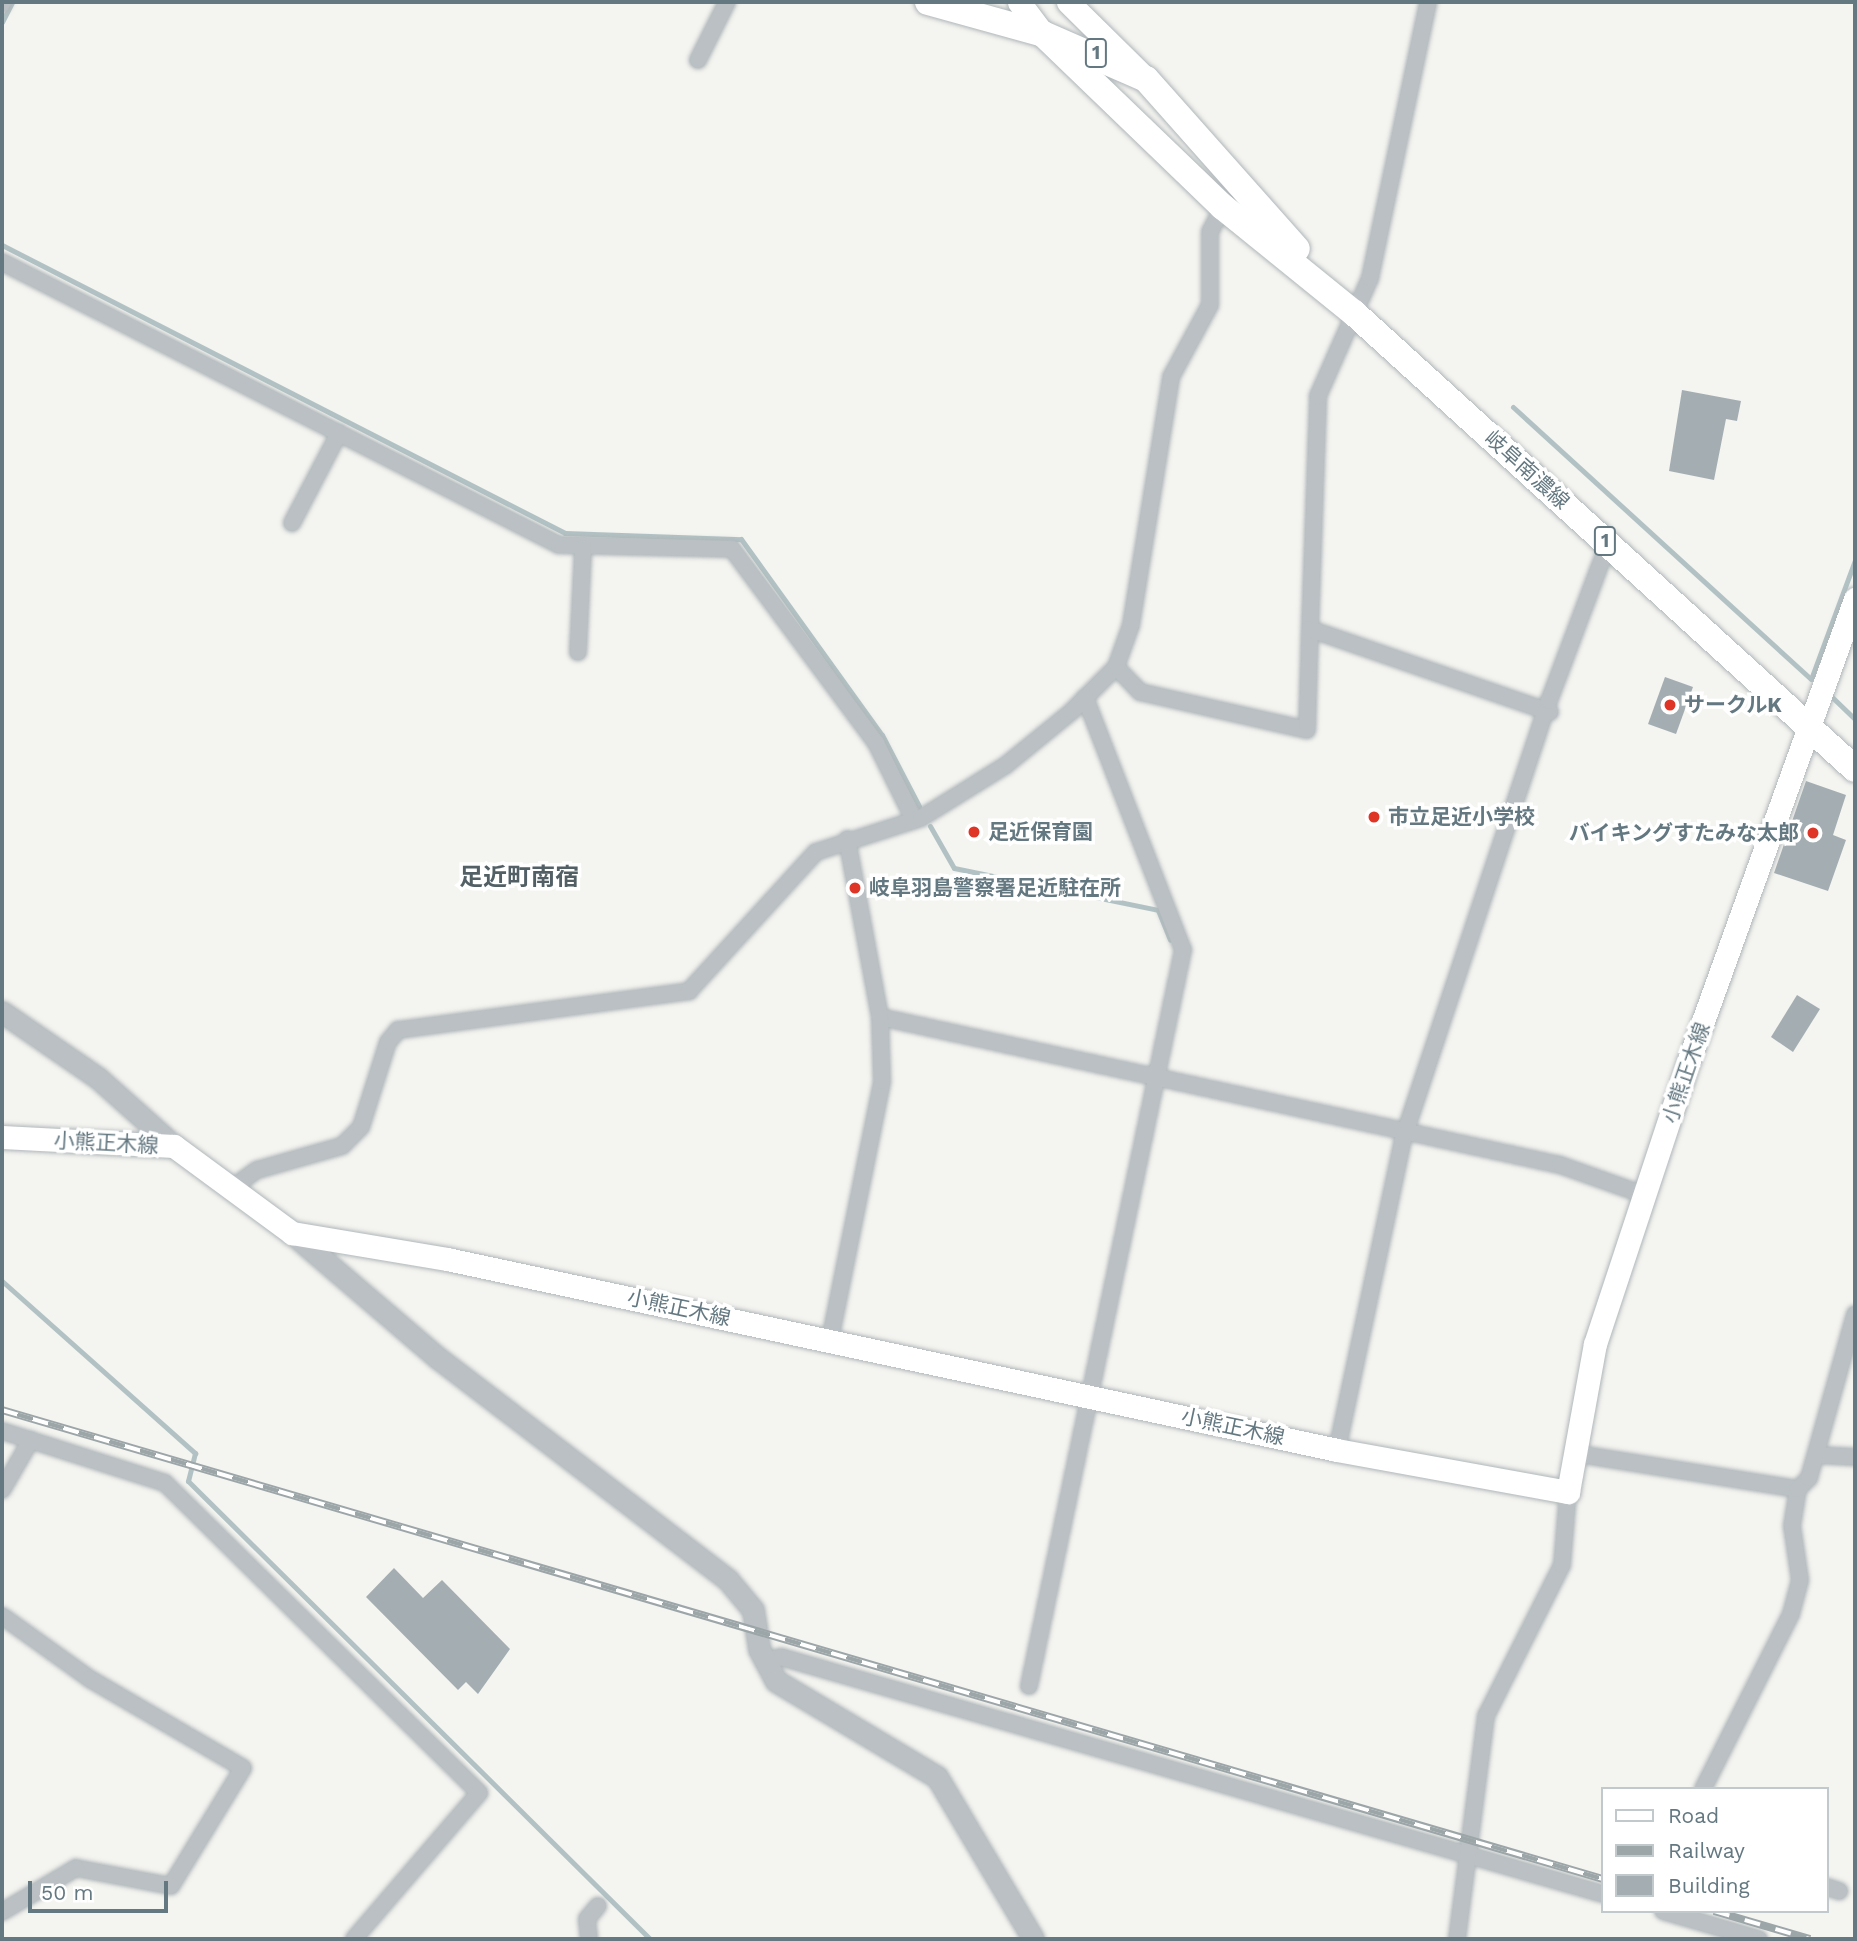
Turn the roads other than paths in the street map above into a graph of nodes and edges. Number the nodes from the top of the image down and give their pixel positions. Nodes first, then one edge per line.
1 (727, 2) edge
2 (928, 2) edge
3 (1019, 2) edge
4 (1068, 2) edge
5 (1428, 2) edge
6 (1043, 34) junction
7 (698, 60) dead end
8 (1146, 79) junction
9 (1223, 207) junction
10 (2, 262) edge
11 (1354, 313) junction
12 (339, 433) junction
13 (292, 523) dead end
14 (1608, 544) junction
15 (583, 548) junction
16 (1855, 599) edge
17 (1310, 629) junction
18 (578, 652) dead end
19 (1116, 667) junction
20 (1086, 697) junction
21 (1550, 712) junction
22 (1808, 728) junction
23 (1855, 769) edge
24 (914, 820) junction
25 (847, 839) junction
26 (2, 1012) edge
27 (880, 1017) junction
28 (1159, 1077) junction
29 (1408, 1130) junction
30 (2, 1137) edge
31 (174, 1146) junction
32 (232, 1188) junction
33 (1647, 1196) junction
34 (292, 1233) junction
35 (1855, 1314) edge
36 (830, 1340) junction
37 (1092, 1395) junction
38 (2, 1431) edge
39 (31, 1440) junction
40 (1337, 1450) junction
41 (1572, 1453) junction
42 (1816, 1455) junction
43 (1855, 1457) edge
44 (1798, 1489) junction
45 (2, 1490) edge
46 (1568, 1492) junction
47 (2, 1616) edge
48 (764, 1662) junction
49 (1029, 1686) dead end
50 (1704, 1787) edge
51 (1467, 1854) junction
52 (1602, 1894) edge
53 (598, 1906) dead end
54 (2, 1912) edge
55 (1667, 1913) edge
56 (1709, 1933) edge
57 (355, 1939) edge
58 (589, 1939) edge
59 (1033, 1939) edge
60 (1457, 1939) edge
61 (1759, 1939) edge

1 - 7 street
2 - 6 main road, 岐阜南濃線 / 1
3 - 6 main road
4 - 8 main road
5 - 11 street
6 - 8 main road, 岐阜南濃線 / 1
6 - 9 main road, 岐阜南濃線 / 1
8 - 11 main road, 岐阜南濃線 / 1
9 - 11 main road, 岐阜南濃線 / 1
9 - 19 street
10 - 12 street
11 - 14 main road, 岐阜南濃線 / 1
11 - 17 street
12 - 13 street
12 - 15 street
14 - 21 street
14 - 22 main road, 岐阜南濃線 / 1
15 - 18 street
15 - 24 street
16 - 22 main road, 小熊正木線
17 - 19 street
17 - 21 street
19 - 20 street
20 - 24 street
20 - 28 street
21 - 29 street
22 - 23 main road, 岐阜南濃線 / 1
22 - 33 main road, 小熊正木線
24 - 25 street
25 - 27 street
25 - 32 street
26 - 31 street
27 - 28 street
27 - 36 street
28 - 29 street
28 - 37 street
29 - 33 street
29 - 40 street
30 - 31 main road, 小熊正木線
31 - 32 main road, 小熊正木線
32 - 34 main road, 小熊正木線
33 - 41 main road, 小熊正木線
34 - 36 main road, 小熊正木線
34 - 48 street
35 - 42 street
36 - 37 main road, 小熊正木線
37 - 40 main road, 小熊正木線
37 - 49 street
38 - 39 street
39 - 45 street
39 - 57 street
40 - 46 main road, 小熊正木線
41 - 44 street
41 - 46 main road, 小熊正木線
42 - 43 street
42 - 44 street
44 - 50 street
46 - 51 street
47 - 54 street
48 - 51 street
48 - 59 street
51 - 52 street
51 - 60 street
53 - 58 street
55 - 56 street
56 - 61 street

